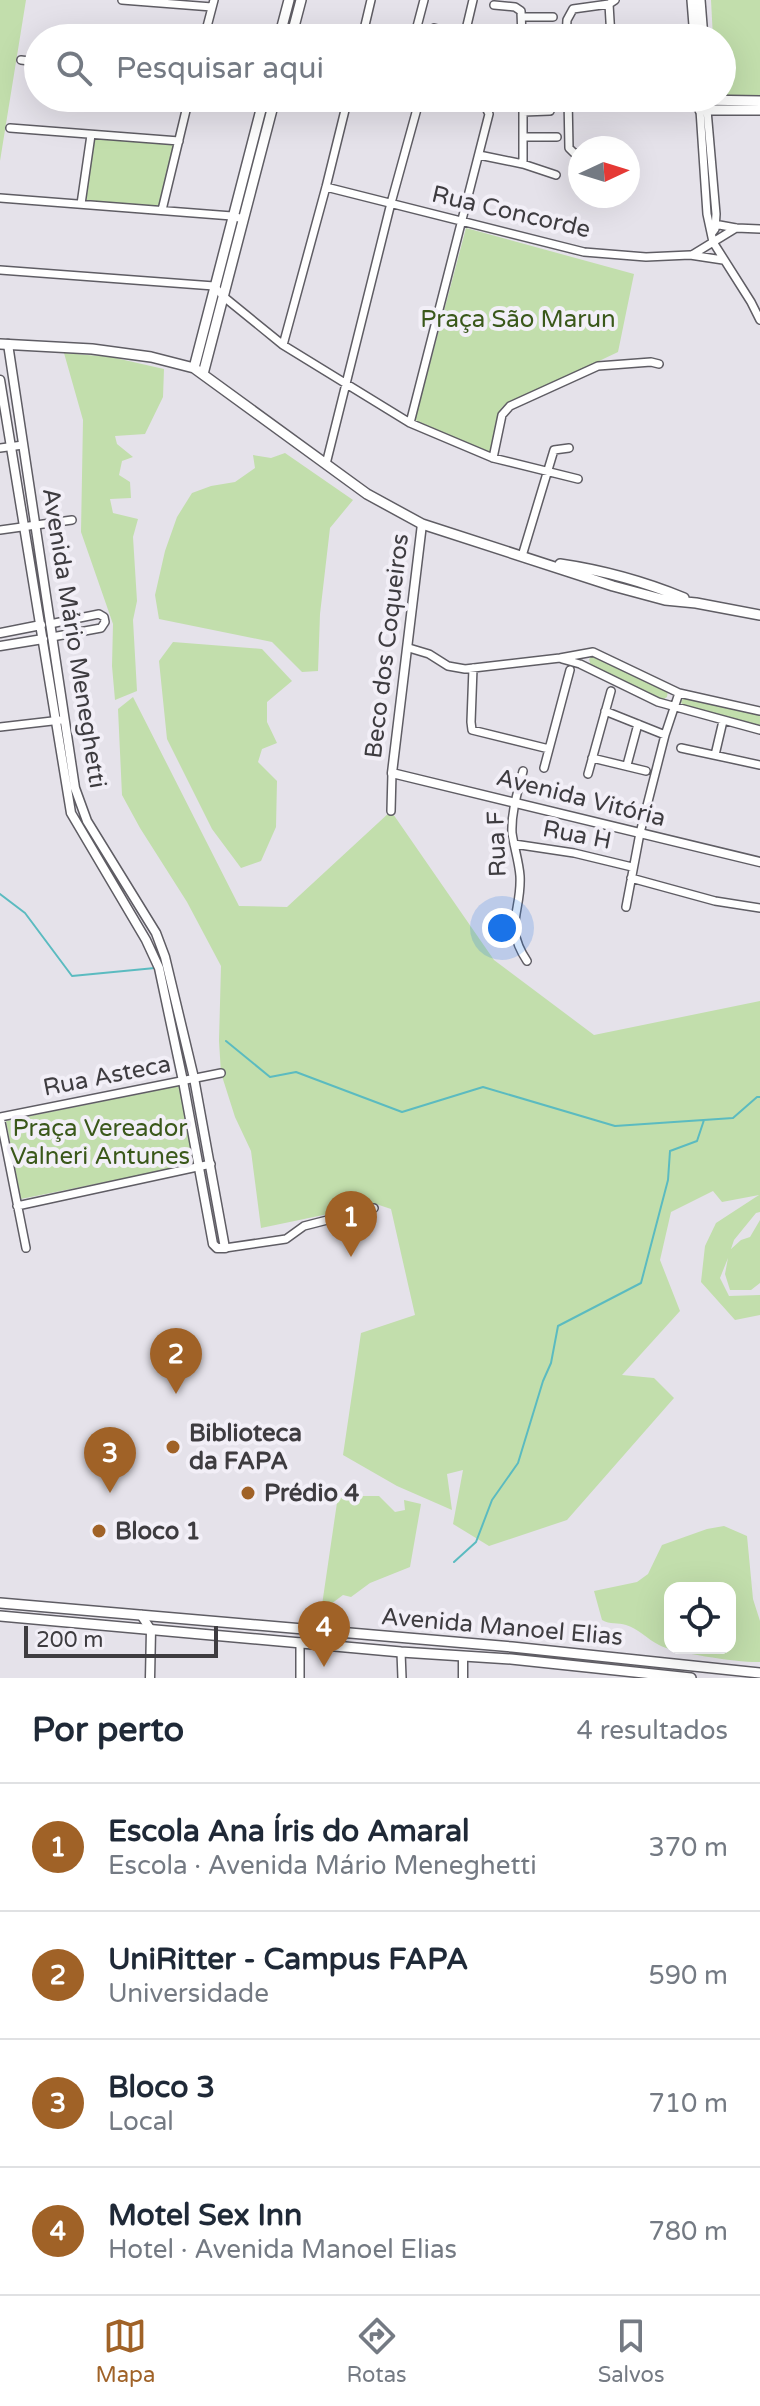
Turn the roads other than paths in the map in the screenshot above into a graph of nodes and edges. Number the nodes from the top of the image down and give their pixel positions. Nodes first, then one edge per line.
1 (122, 0) edge
2 (289, 0) edge
3 (301, 0) edge
4 (371, 0) edge
5 (424, 0) edge
6 (473, 0) edge
7 (692, 0) edge
8 (700, 0) edge
9 (141, 1) edge
10 (612, 2) edge
11 (213, 3) edge
12 (494, 5) dead end
13 (522, 17) junction
14 (553, 17) dead end
15 (208, 24) edge
16 (283, 24) edge
17 (295, 24) edge
18 (365, 24) edge
19 (418, 24) edge
20 (467, 24) edge
21 (522, 24) edge
22 (567, 24) edge
23 (611, 24) edge
24 (694, 24) edge
25 (702, 24) edge
26 (21, 60) dead end
27 (24, 60) edge
28 (760, 101) edge
29 (736, 102) edge
30 (736, 107) edge
31 (760, 110) edge
32 (186, 112) edge
33 (260, 112) edge
34 (271, 112) edge
35 (345, 112) edge
36 (416, 112) edge
37 (488, 112) edge
38 (523, 112) edge
39 (568, 112) edge
40 (704, 112) edge
41 (10, 128) dead end
42 (91, 135) junction
43 (569, 136) edge
44 (523, 137) junction
45 (557, 137) dead end
46 (179, 141) junction
47 (479, 155) junction
48 (523, 164) junction
49 (556, 175) dead end
50 (326, 187) junction
51 (0, 198) edge
52 (391, 203) junction
53 (81, 204) junction
54 (162, 210) junction
55 (232, 216) junction
56 (243, 219) junction
57 (461, 223) junction
58 (712, 227) junction
59 (736, 228) junction
60 (760, 229) edge
61 (713, 242) junction
62 (690, 255) junction
63 (723, 260) junction
64 (0, 270) edge
65 (214, 286) junction
66 (224, 297) junction
67 (760, 320) edge
68 (4, 344) edge
69 (283, 345) junction
70 (659, 364) dead end
71 (198, 371) junction
72 (0, 380) edge
73 (346, 384) junction
74 (410, 423) junction
75 (23, 445) junction
76 (12, 447) junction
77 (0, 448) edge
78 (569, 448) dead end
79 (493, 458) junction
80 (326, 464) junction
81 (548, 471) junction
82 (578, 479) dead end
83 (72, 520) dead end
84 (35, 524) junction
85 (422, 524) junction
86 (23, 526) junction
87 (0, 530) edge
88 (522, 556) junction
89 (760, 615) edge
90 (50, 624) junction
91 (39, 626) junction
92 (0, 633) edge
93 (52, 637) junction
94 (41, 639) junction
95 (0, 646) edge
96 (409, 648) junction
97 (590, 652) junction
98 (560, 658) junction
99 (586, 667) junction
100 (473, 668) junction
101 (570, 670) dead end
102 (611, 691) dead end
103 (679, 693) junction
104 (674, 707) junction
105 (605, 711) junction
106 (760, 711) edge
107 (65, 720) junction
108 (54, 721) junction
109 (723, 721) junction
110 (638, 724) junction
111 (0, 727) edge
112 (760, 730) edge
113 (665, 735) junction
114 (681, 748) dead end
115 (549, 749) junction
116 (715, 755) junction
117 (592, 758) junction
118 (627, 765) junction
119 (760, 765) edge
120 (544, 768) dead end
121 (523, 771) dead end
122 (646, 771) dead end
123 (392, 773) junction
124 (588, 774) dead end
125 (515, 802) junction
126 (83, 810) junction
127 (391, 811) dead end
128 (71, 813) junction
129 (640, 833) junction
130 (514, 844) junction
131 (760, 862) edge
132 (632, 867) junction
133 (631, 878) junction
134 (124, 882) junction
135 (115, 887) junction
136 (626, 907) dead end
137 (760, 908) edge
138 (165, 957) junction
139 (155, 960) junction
140 (527, 961) dead end
141 (221, 1073) dead end
142 (194, 1078) junction
143 (183, 1081) junction
144 (0, 1117) edge
145 (211, 1164) junction
146 (200, 1167) junction
147 (17, 1206) junction
148 (374, 1208) dead end
149 (26, 1248) dead end
150 (225, 1248) junction
151 (0, 1603) edge
152 (141, 1615) junction
153 (0, 1616) edge
154 (293, 1628) junction
155 (151, 1630) junction
156 (296, 1642) junction
157 (499, 1646) junction
158 (512, 1647) junction
159 (401, 1652) junction
160 (463, 1657) junction
161 (496, 1658) junction
162 (511, 1659) junction
163 (760, 1673) edge
164 (150, 1678) edge
165 (300, 1678) edge
166 (402, 1678) edge
167 (463, 1678) edge
168 (691, 1678) edge

1 - 9 street
2 - 16 main road
3 - 17 main road
4 - 18 street
5 - 19 street
6 - 20 street
7 - 24 main road
8 - 25 main road
9 - 11 street
10 - 22 street
10 - 23 street
11 - 15 street
12 - 13 street
13 - 14 street
13 - 21 street
26 - 27 street
28 - 29 main road
30 - 31 main road
32 - 46 street
33 - 55 main road
34 - 56 main road
35 - 50 street
36 - 52 street
37 - 47 street
38 - 44 street
39 - 43 street
40 - 58 street
41 - 42 street
42 - 46 street
42 - 53 street
44 - 45 street
44 - 48 street
46 - 54 street
47 - 48 street
47 - 57 street
48 - 49 street
50 - 52 street, Rua Concorde
50 - 69 street
51 - 53 street
52 - 57 street, Rua Concorde
52 - 73 street
53 - 54 street
54 - 55 street
55 - 56 street
55 - 65 main road
56 - 66 main road
57 - 62 street, Rua Concorde
57 - 74 street
58 - 59 street
58 - 61 street
59 - 60 street
59 - 61 street, Rua Concorde
61 - 62 street, Rua Concorde
61 - 63 street
62 - 63 street, Rua Concorde
63 - 67 street
64 - 65 street
65 - 66 street
65 - 71 main road
66 - 69 street
66 - 71 main road
68 - 71 main road
68 - 75 street, Avenida Mário Meneghetti
69 - 73 street
70 - 79 street
71 - 80 main road
72 - 76 street, Avenida Mário Meneghetti
73 - 74 street
73 - 80 street
74 - 79 street
75 - 76 street
75 - 84 street, Avenida Mário Meneghetti
76 - 77 street
76 - 86 street, Avenida Mário Meneghetti
78 - 81 street
79 - 81 street
80 - 85 main road
81 - 82 street
81 - 88 street
83 - 84 street
84 - 86 street
84 - 90 street, Avenida Mário Meneghetti
85 - 88 main road
85 - 96 street, Beco dos Coqueiros
86 - 87 street
86 - 91 street, Avenida Mário Meneghetti
88 - 89 main road
90 - 91 street
90 - 93 street, Avenida Mário Meneghetti
90 - 93 street
91 - 92 street
91 - 94 street, Avenida Mário Meneghetti
93 - 94 street
93 - 107 street, Avenida Mário Meneghetti
94 - 95 street
94 - 108 street, Avenida Mário Meneghetti
96 - 100 street
96 - 123 street, Beco dos Coqueiros
97 - 98 street
97 - 99 street
97 - 103 street
98 - 99 street
98 - 100 street
99 - 104 street
100 - 115 street
101 - 115 street
102 - 105 street
103 - 104 street
103 - 106 street
104 - 109 street
104 - 113 street
105 - 110 street
105 - 117 street
107 - 108 street
107 - 126 street, Avenida Mário Meneghetti
108 - 111 street
108 - 128 street, Avenida Mário Meneghetti
109 - 112 street
109 - 116 street
110 - 113 street
110 - 118 street
113 - 129 street
114 - 116 street
115 - 120 street
116 - 119 street
117 - 118 street
117 - 124 street
118 - 122 street
121 - 125 street, Rua F
123 - 125 street, Avenida Vitória
123 - 127 street
125 - 129 street, Avenida Vitória
125 - 130 street, Rua F
126 - 128 street
126 - 134 street, Avenida Mário Meneghetti
128 - 135 street, Avenida Mário Meneghetti
129 - 131 street, Avenida Vitória
129 - 132 street
130 - 132 street, Rua H
130 - 140 street, Rua F
132 - 133 street
133 - 136 street
133 - 137 street
134 - 135 street
134 - 138 street, Avenida Mário Meneghetti
135 - 139 street, Avenida Mário Meneghetti
138 - 139 street
138 - 142 street, Avenida Mário Meneghetti
139 - 143 street, Avenida Mário Meneghetti
141 - 142 street, Rua Asteca
142 - 143 street, Rua Asteca
142 - 145 street, Avenida Mário Meneghetti
143 - 144 street, Rua Asteca
143 - 146 street, Avenida Mário Meneghetti
144 - 147 street
145 - 146 street
145 - 150 street, Avenida Mário Meneghetti
146 - 147 street
146 - 150 street, Avenida Mário Meneghetti
147 - 149 street
148 - 150 street
151 - 152 main road, Avenida Manoel Elias
152 - 154 main road, Avenida Manoel Elias
152 - 155 street
153 - 155 main road, Avenida Manoel Elias
154 - 156 main road
154 - 157 main road, Avenida Manoel Elias
155 - 156 main road, Avenida Manoel Elias
155 - 164 street
156 - 159 main road, Avenida Manoel Elias
156 - 165 street
157 - 158 main road, Avenida Manoel Elias
157 - 161 main road
158 - 162 main road
158 - 163 main road, Avenida Manoel Elias
159 - 160 main road, Avenida Manoel Elias
159 - 166 street
160 - 161 main road, Avenida Manoel Elias
160 - 167 street
161 - 162 main road, Avenida Manoel Elias
162 - 168 main road, Avenida Manoel Elias

